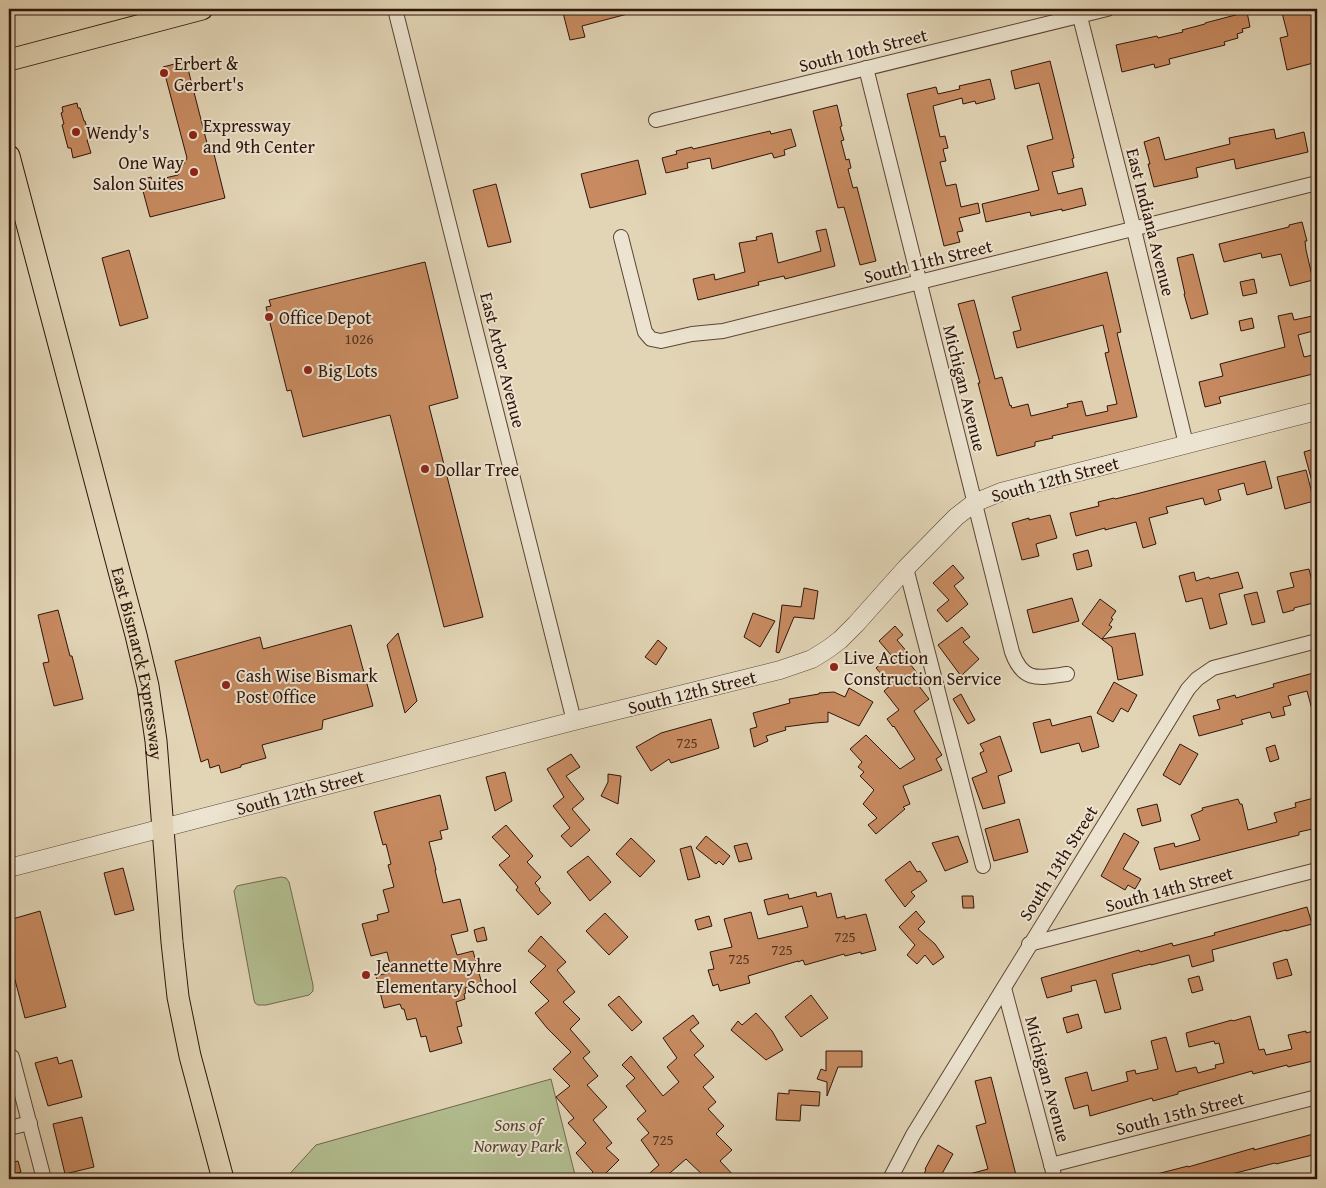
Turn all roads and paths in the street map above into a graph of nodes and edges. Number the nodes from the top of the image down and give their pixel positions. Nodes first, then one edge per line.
1 (202, 9) edge
2 (395, 9) edge
3 (1107, 9) edge
4 (1079, 12) edge
5 (9, 60) edge
6 (866, 68) junction
7 (656, 120) dead end
8 (9, 156) edge
9 (1317, 183) edge
10 (1134, 230) junction
11 (621, 237) dead end
12 (920, 283) junction
13 (1317, 411) edge
14 (1186, 444) junction
15 (974, 502) junction
16 (906, 568) junction
17 (1317, 641) edge
18 (1067, 674) dead end
19 (574, 721) junction
20 (162, 828) junction
21 (983, 866) dead end
22 (9, 868) edge
23 (1317, 870) edge
24 (1030, 944) junction
25 (1004, 988) junction
26 (12, 1057) dead end
27 (1317, 1097) edge
28 (30, 1123) junction
29 (9, 1128) edge
30 (1051, 1165) junction
31 (44, 1179) edge
32 (223, 1179) edge
33 (890, 1179) edge
34 (1055, 1179) edge

1 - 5 main road
2 - 19 street, East Arbor Avenue
3 - 4 street, South 10th Street
4 - 6 street, South 10th Street
4 - 10 street, East Indiana Avenue
6 - 7 street, South 10th Street
6 - 12 street, Michigan Avenue
8 - 20 main road, East Bismarck Expressway
9 - 10 street, South 11th Street
10 - 12 street, South 11th Street
10 - 14 street, East Indiana Avenue
11 - 12 street, South 11th Street
12 - 15 street, Michigan Avenue
13 - 14 street, South 12th Street
14 - 15 street, South 12th Street
15 - 16 street, South 12th Street
15 - 18 street, Michigan Avenue
16 - 19 street, South 12th Street
16 - 21 street
17 - 24 street, South 13th Street
19 - 20 street, South 12th Street
20 - 22 street, South 12th Street
20 - 32 main road, East Bismarck Expressway
23 - 24 street, South 14th Street
24 - 25 street, South 13th Street
25 - 30 street, Michigan Avenue
25 - 33 street, South 13th Street
26 - 28 street
27 - 30 street, South 15th Street
28 - 29 street
28 - 31 street
30 - 34 street, Michigan Avenue

